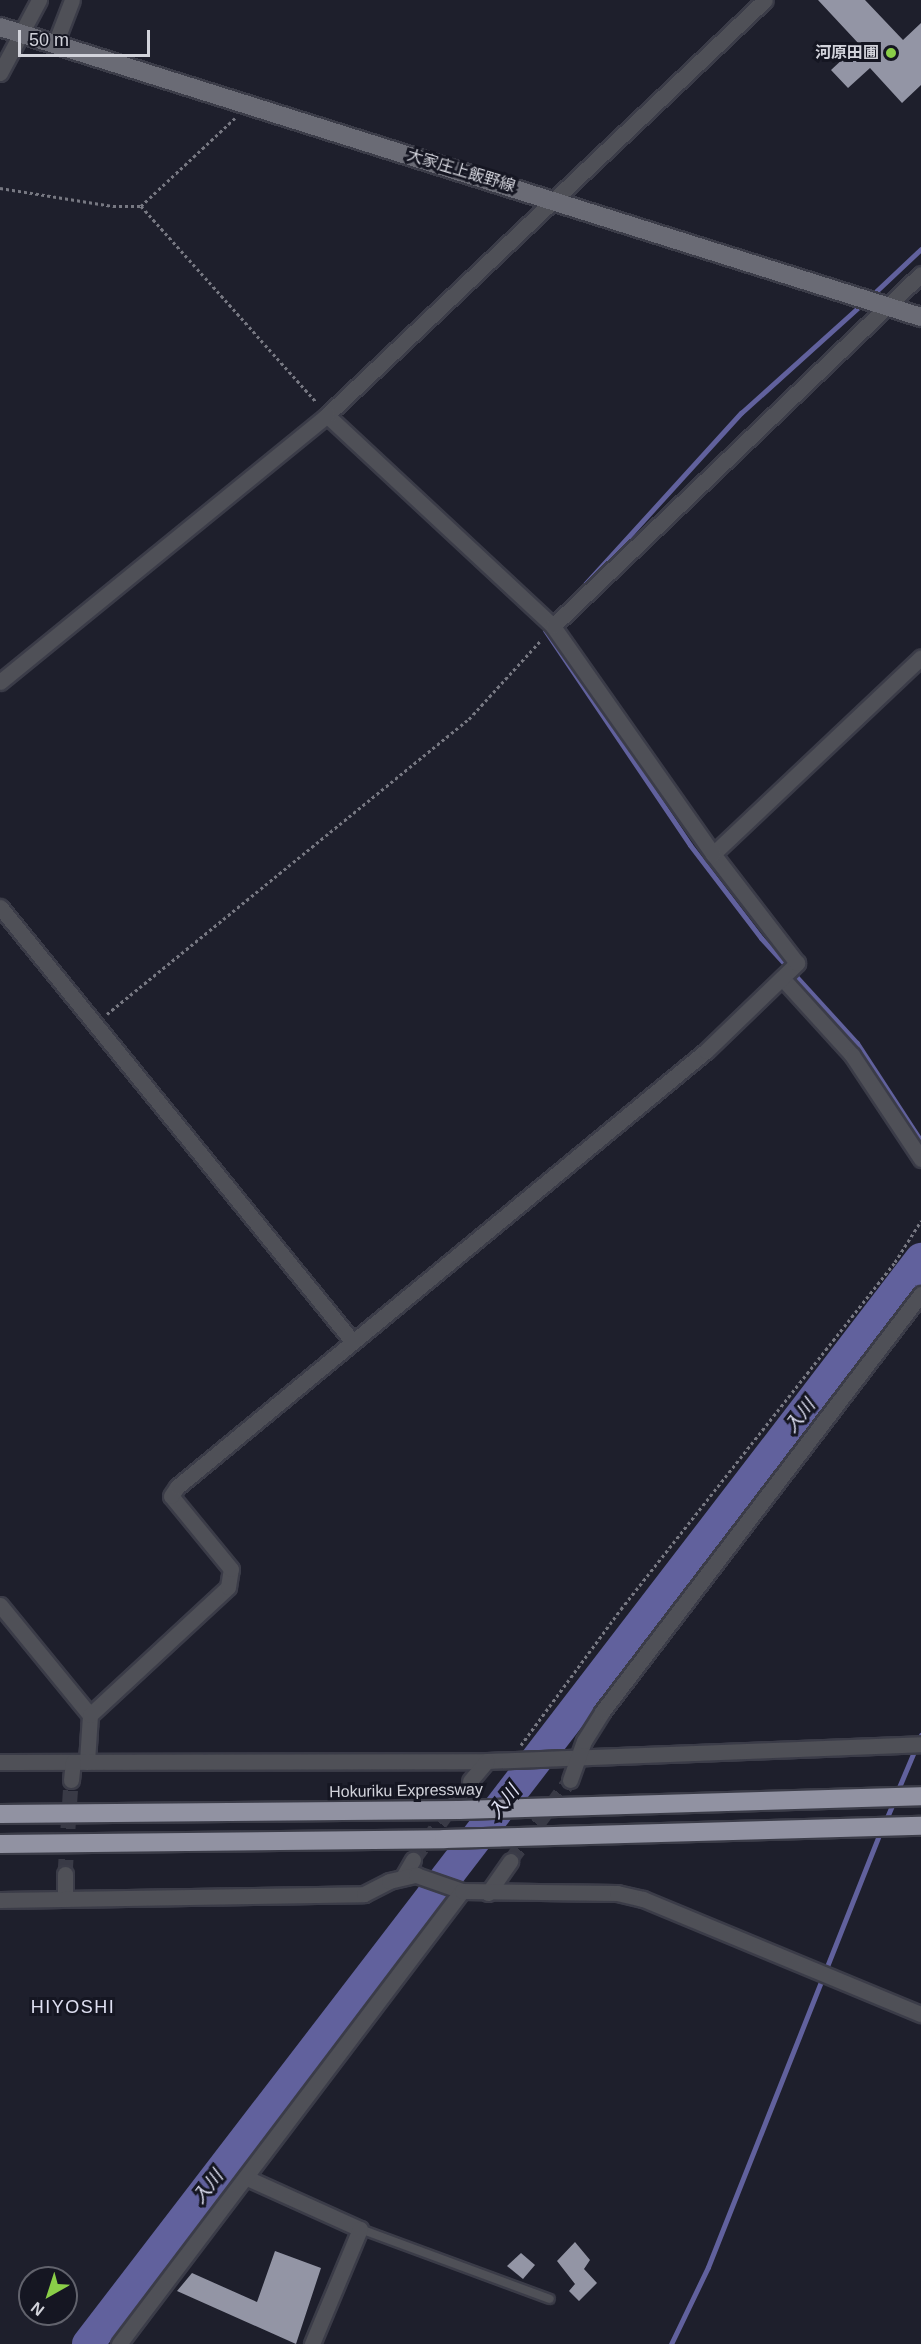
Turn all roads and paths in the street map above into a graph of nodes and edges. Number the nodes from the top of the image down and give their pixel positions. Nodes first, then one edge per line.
1 (39, 0) edge
2 (72, 0) edge
3 (765, 0) edge
4 (0, 27) edge
5 (21, 34) junction
6 (50, 43) junction
7 (0, 72) edge
8 (249, 105) junction
9 (0, 188) edge
10 (552, 200) junction
11 (141, 206) junction
12 (921, 274) edge
13 (888, 307) junction
14 (921, 317) edge
15 (327, 415) junction
16 (553, 627) junction
17 (921, 657) edge
18 (0, 681) edge
19 (713, 854) junction
20 (0, 907) edge
21 (782, 978) junction
22 (95, 1024) junction
23 (921, 1159) edge
24 (921, 1221) edge
25 (921, 1294) edge
26 (353, 1342) junction
27 (0, 1605) edge
28 (90, 1715) junction
29 (921, 1744) edge
30 (580, 1757) junction
31 (512, 1759) junction
32 (487, 1761) junction
33 (0, 1762) edge
34 (80, 1762) junction
35 (71, 1780) tunnel mouth
36 (570, 1780) tunnel mouth
37 (470, 1781) tunnel mouth
38 (921, 1796) edge
39 (0, 1814) edge
40 (921, 1826) edge
41 (0, 1844) edge
42 (413, 1860) tunnel mouth
43 (510, 1861) tunnel mouth
44 (66, 1874) tunnel mouth
45 (403, 1877) junction
46 (462, 1891) junction
47 (488, 1893) junction
48 (65, 1899) junction
49 (0, 1900) edge
50 (921, 2014) edge
51 (247, 2178) junction
52 (360, 2229) junction
53 (550, 2299) dead end
54 (119, 2344) edge
55 (312, 2344) edge

1 - 5 street
2 - 6 street
3 - 10 street
4 - 5 main road, 大家庄上飯野線
5 - 6 main road, 大家庄上飯野線
5 - 7 street
6 - 8 main road, 大家庄上飯野線
8 - 10 main road, 大家庄上飯野線
8 - 11 path
9 - 11 path
10 - 13 main road, 大家庄上飯野線
10 - 15 street
11 - 15 path
12 - 13 street
13 - 14 main road, 大家庄上飯野線
13 - 16 street
15 - 16 street
15 - 18 street
16 - 19 street
16 - 22 path
17 - 19 street
19 - 21 street
20 - 22 street
21 - 23 street
21 - 26 street
22 - 26 street
24 - 31 path
25 - 30 street
26 - 28 street
27 - 28 street
28 - 34 street
29 - 30 street
30 - 31 street
30 - 36 street
31 - 32 street
32 - 34 street
32 - 37 street
33 - 34 street
34 - 35 street
38 - 39 highway, Hokuriku Expressway
40 - 41 highway
42 - 45 street
43 - 47 street
44 - 48 street
45 - 46 street
45 - 48 street
46 - 47 street
46 - 51 street
47 - 50 street
48 - 49 street
51 - 52 street
51 - 54 street
52 - 53 lane
52 - 55 street

